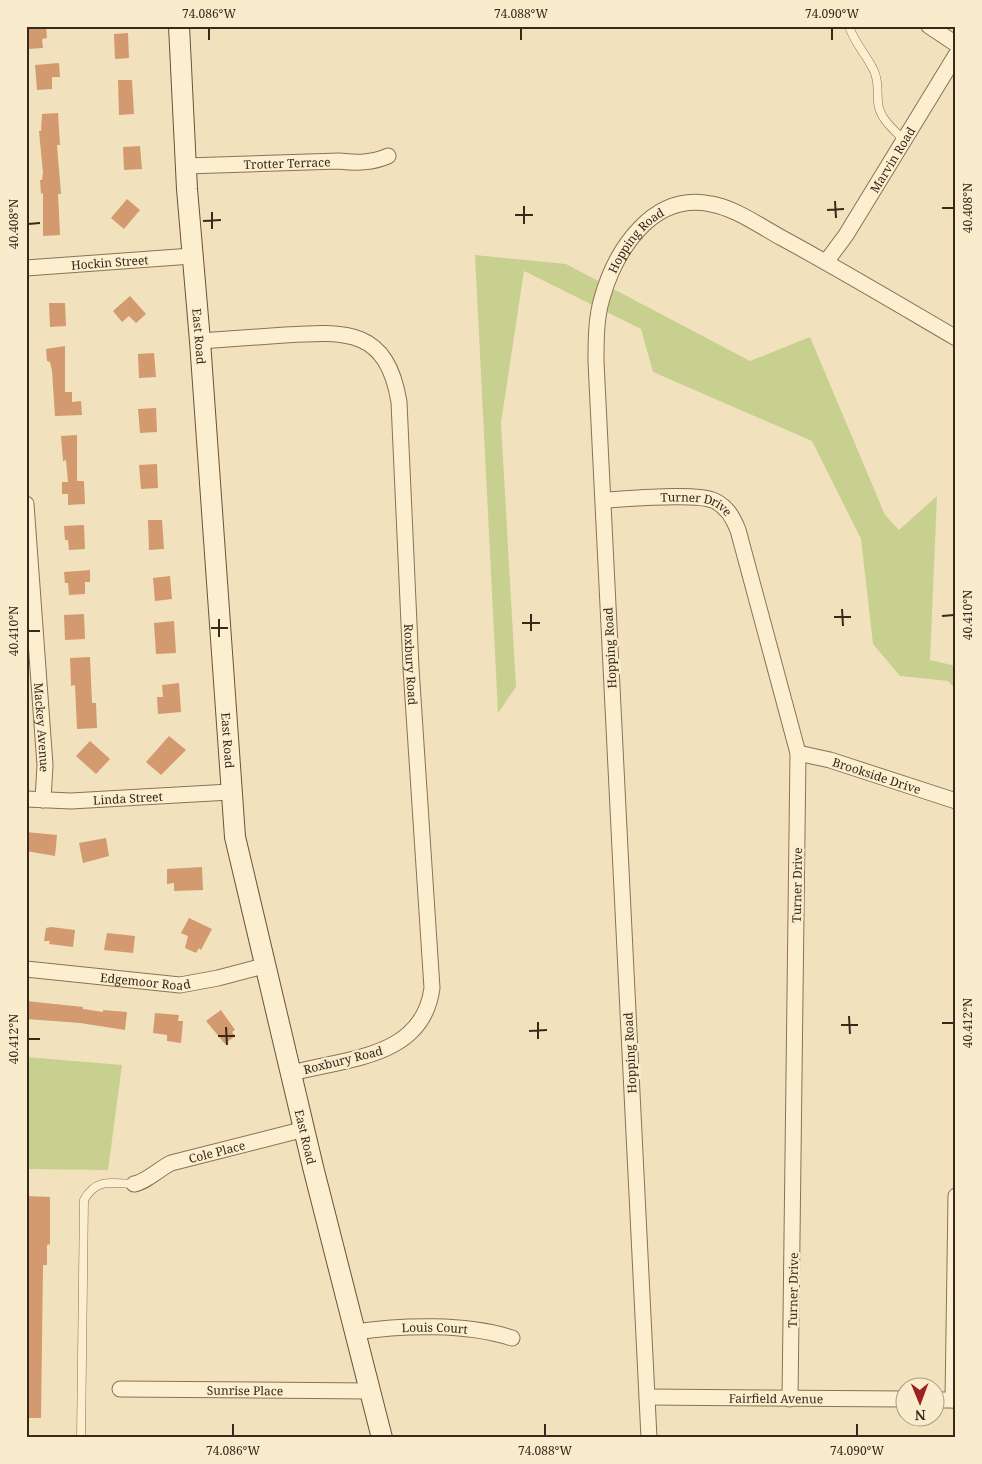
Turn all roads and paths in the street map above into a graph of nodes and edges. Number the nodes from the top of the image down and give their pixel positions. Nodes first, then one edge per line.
1 (179, 26) edge
2 (849, 26) edge
3 (929, 26) edge
4 (956, 44) edge
5 (956, 55) edge
6 (904, 140) junction
7 (388, 156) dead end
8 (186, 166) junction
9 (192, 256) junction
10 (826, 262) junction
11 (26, 268) edge
12 (956, 338) edge
13 (200, 341) junction
14 (604, 500) junction
15 (26, 504) edge
16 (30, 604) edge
17 (798, 753) junction
18 (230, 792) junction
19 (26, 799) edge
20 (43, 800) junction
21 (956, 801) edge
22 (264, 966) junction
23 (26, 969) edge
24 (292, 1073) junction
25 (305, 1129) junction
26 (134, 1184) joint
27 (956, 1196) edge
28 (355, 1332) junction
29 (512, 1338) dead end
30 (120, 1389) dead end
31 (370, 1391) junction
32 (648, 1397) junction
33 (790, 1399) junction
34 (894, 1400) edge
35 (954, 1400) edge
36 (81, 1438) edge
37 (382, 1438) edge
38 (649, 1438) edge

1 - 8 street, East Road
2 - 6 lane
3 - 4 street
5 - 6 street, Marvin Road
6 - 10 street, Marvin Road
7 - 8 street, Trotter Terrace
8 - 9 street, East Road
9 - 11 street, Hockin Street
9 - 13 street, East Road
10 - 12 street, Hopping Road
10 - 14 street, Hopping Road
13 - 18 street, East Road
13 - 24 street, Roxbury Road
14 - 17 street, Turner Drive
14 - 32 street, Hopping Road
15 - 16 street, Mackey Avenue
16 - 20 street, Mackey Avenue
17 - 21 street, Brookside Drive
17 - 33 street, Turner Drive
18 - 20 street, Linda Street
18 - 22 street, East Road
19 - 20 street, Linda Street
22 - 23 street, Edgemoor Road
22 - 24 street, East Road
24 - 25 street, East Road
25 - 26 street, Cole Place
25 - 28 street, East Road
26 - 36 lane
27 - 35 street
28 - 29 street, Louis Court
28 - 31 street, East Road
30 - 31 street, Sunrise Place
31 - 37 street, East Road
32 - 33 street, Fairfield Avenue
32 - 38 street, Hopping Road
33 - 34 street, Fairfield Avenue

